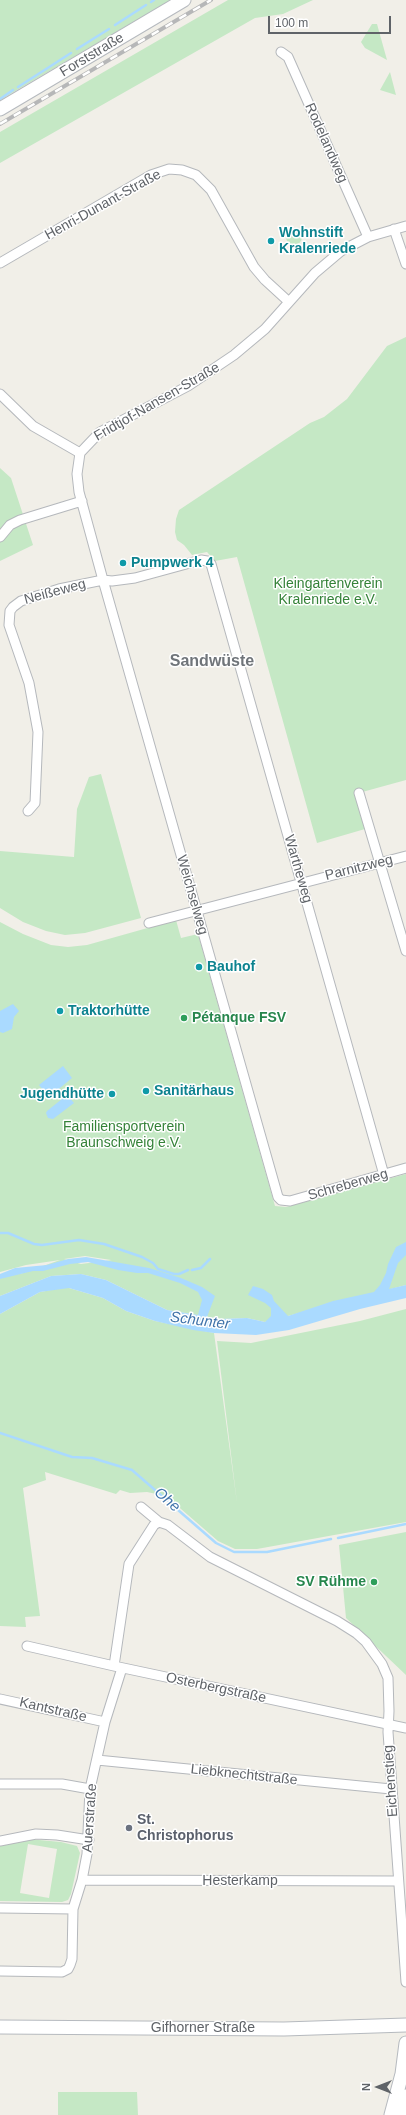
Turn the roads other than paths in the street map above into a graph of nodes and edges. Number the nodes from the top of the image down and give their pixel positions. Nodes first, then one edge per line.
1 (184, 0) edge
2 (281, 52) dead end
3 (0, 109) edge
4 (406, 226) edge
5 (394, 229) junction
6 (368, 237) junction
7 (0, 263) edge
8 (406, 264) edge
9 (289, 302) junction
10 (0, 394) edge
11 (80, 453) junction
12 (82, 501) junction
13 (0, 537) edge
14 (211, 564) joint
15 (103, 580) junction
16 (359, 792) dead end
17 (28, 811) dead end
18 (406, 856) edge
19 (381, 863) junction
20 (301, 882) junction
21 (196, 909) junction
22 (149, 923) dead end
23 (406, 951) edge
24 (406, 1168) edge
25 (384, 1175) junction
26 (290, 1202) joint
27 (141, 1507) dead end
28 (159, 1522) junction
29 (27, 1646) dead end
30 (118, 1667) junction
31 (0, 1699) edge
32 (105, 1722) junction
33 (388, 1724) junction
34 (406, 1728) edge
35 (97, 1760) junction
36 (0, 1784) edge
37 (90, 1789) junction
38 (391, 1789) junction
39 (88, 1840) junction
40 (0, 1841) edge
41 (82, 1880) junction
42 (398, 1881) junction
43 (0, 1908) edge
44 (73, 1909) junction
45 (0, 1971) edge
46 (406, 1982) edge
47 (406, 2025) edge
48 (0, 2028) edge
49 (406, 2043) edge
50 (406, 2096) edge
51 (406, 2111) edge
52 (391, 2115) edge
53 (400, 2115) edge
54 (404, 2115) edge

1 - 3 main road, Forststraße
2 - 6 street, Rodelandweg
4 - 5 street, Fridtjof-Nansen-Straße
5 - 6 street, Fridtjof-Nansen-Straße
5 - 8 street
6 - 9 street, Fridtjof-Nansen-Straße
7 - 9 street, Henri-Dunant-Straße
9 - 11 street, Fridtjof-Nansen-Straße
10 - 11 street
11 - 12 street, Fridtjof-Nansen-Straße
12 - 13 street
12 - 15 street, Fridtjof-Nansen-Straße
14 - 15 street, Neißeweg
14 - 20 street, Wartheweg
15 - 17 street, Neißeweg
15 - 21 street, Weichselweg
16 - 19 street
18 - 19 street, Parnitzweg
19 - 20 street, Parnitzweg
19 - 23 street
20 - 21 street, Parnitzweg
20 - 25 street, Wartheweg
21 - 22 street, Parnitzweg
21 - 26 street, Weichselweg
24 - 25 street, Schreberweg
25 - 26 street, Schreberweg
27 - 28 street, Eichenstieg
28 - 30 street, Auerstraße
28 - 33 street, Eichenstieg
29 - 30 street, Osterbergstraße
30 - 32 street, Auerstraße
30 - 33 street, Osterbergstraße
31 - 32 street, Kantstraße
32 - 35 street, Auerstraße
33 - 34 street, Osterbergstraße
33 - 38 street, Eichenstieg
35 - 37 street, Auerstraße
35 - 38 street, Liebknechtstraße
36 - 37 street
37 - 39 street, Auerstraße
38 - 42 street, Eichenstieg
39 - 40 street
39 - 41 street, Auerstraße
41 - 42 street, Hesterkamp
41 - 44 street, Auerstraße
42 - 46 street, Eichenstieg
43 - 44 street
44 - 45 street, Auerstraße
47 - 48 main road, Gifhorner Straße
49 - 52 main road
50 - 53 main road
51 - 54 main road

